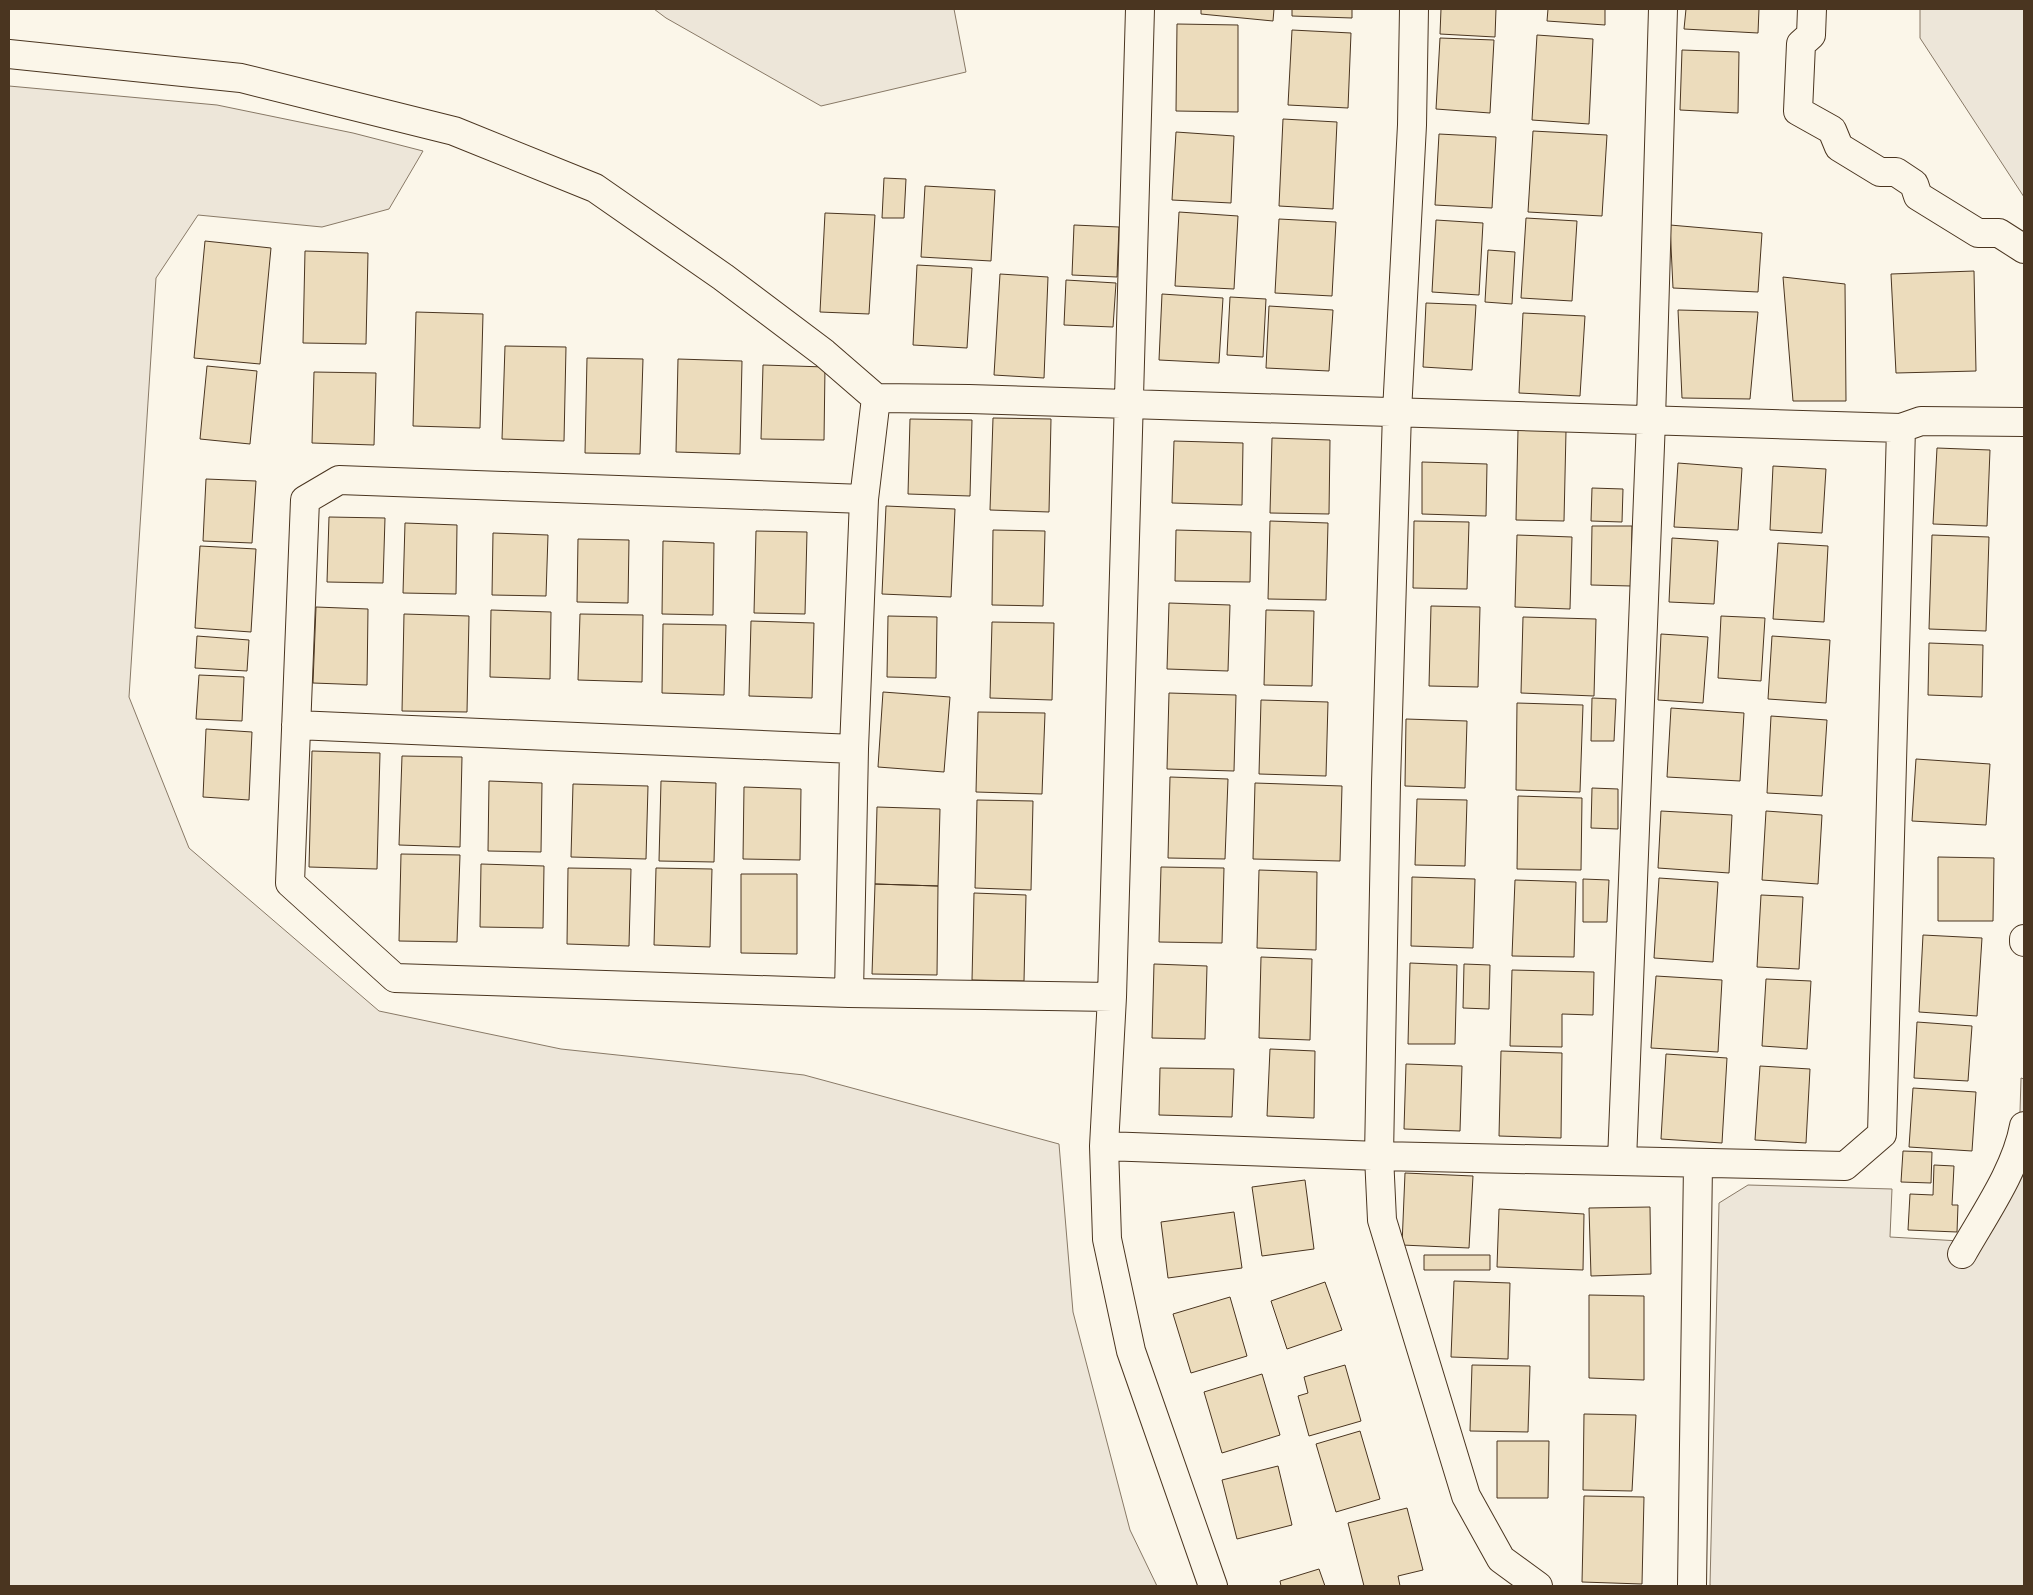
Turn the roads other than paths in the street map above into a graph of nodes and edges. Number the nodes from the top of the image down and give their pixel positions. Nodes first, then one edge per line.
1 (1140, 9) edge
2 (1414, 9) edge
3 (1663, 9) edge
4 (1812, 9) edge
5 (9, 54) edge
6 (2024, 249) edge
7 (876, 398) junction
8 (1128, 404) junction
9 (1397, 412) junction
10 (1651, 420) junction
11 (2023, 422) edge
12 (1900, 428) junction
13 (864, 499) junction
14 (296, 725) junction
15 (854, 748) junction
16 (849, 993) junction
17 (1112, 997) junction
18 (2024, 1126) edge
19 (1104, 1146) junction
20 (1379, 1156) junction
21 (1622, 1161) junction
22 (1698, 1164) junction
23 (1962, 1254) dead end
24 (1213, 1586) edge
25 (1538, 1586) edge
26 (1692, 1586) edge

1 - 8 street
2 - 9 street
3 - 10 street
4 - 6 street
5 - 7 street
7 - 8 street
7 - 13 street
8 - 9 street
8 - 17 street
9 - 10 street
9 - 20 street
10 - 12 street
10 - 21 street
11 - 12 street
12 - 22 street
13 - 14 street
13 - 15 street
14 - 15 street
14 - 16 street
15 - 16 street
16 - 17 street
17 - 19 street
18 - 23 street
19 - 20 street
19 - 24 street
20 - 21 street
20 - 25 street
21 - 22 street
22 - 26 street

